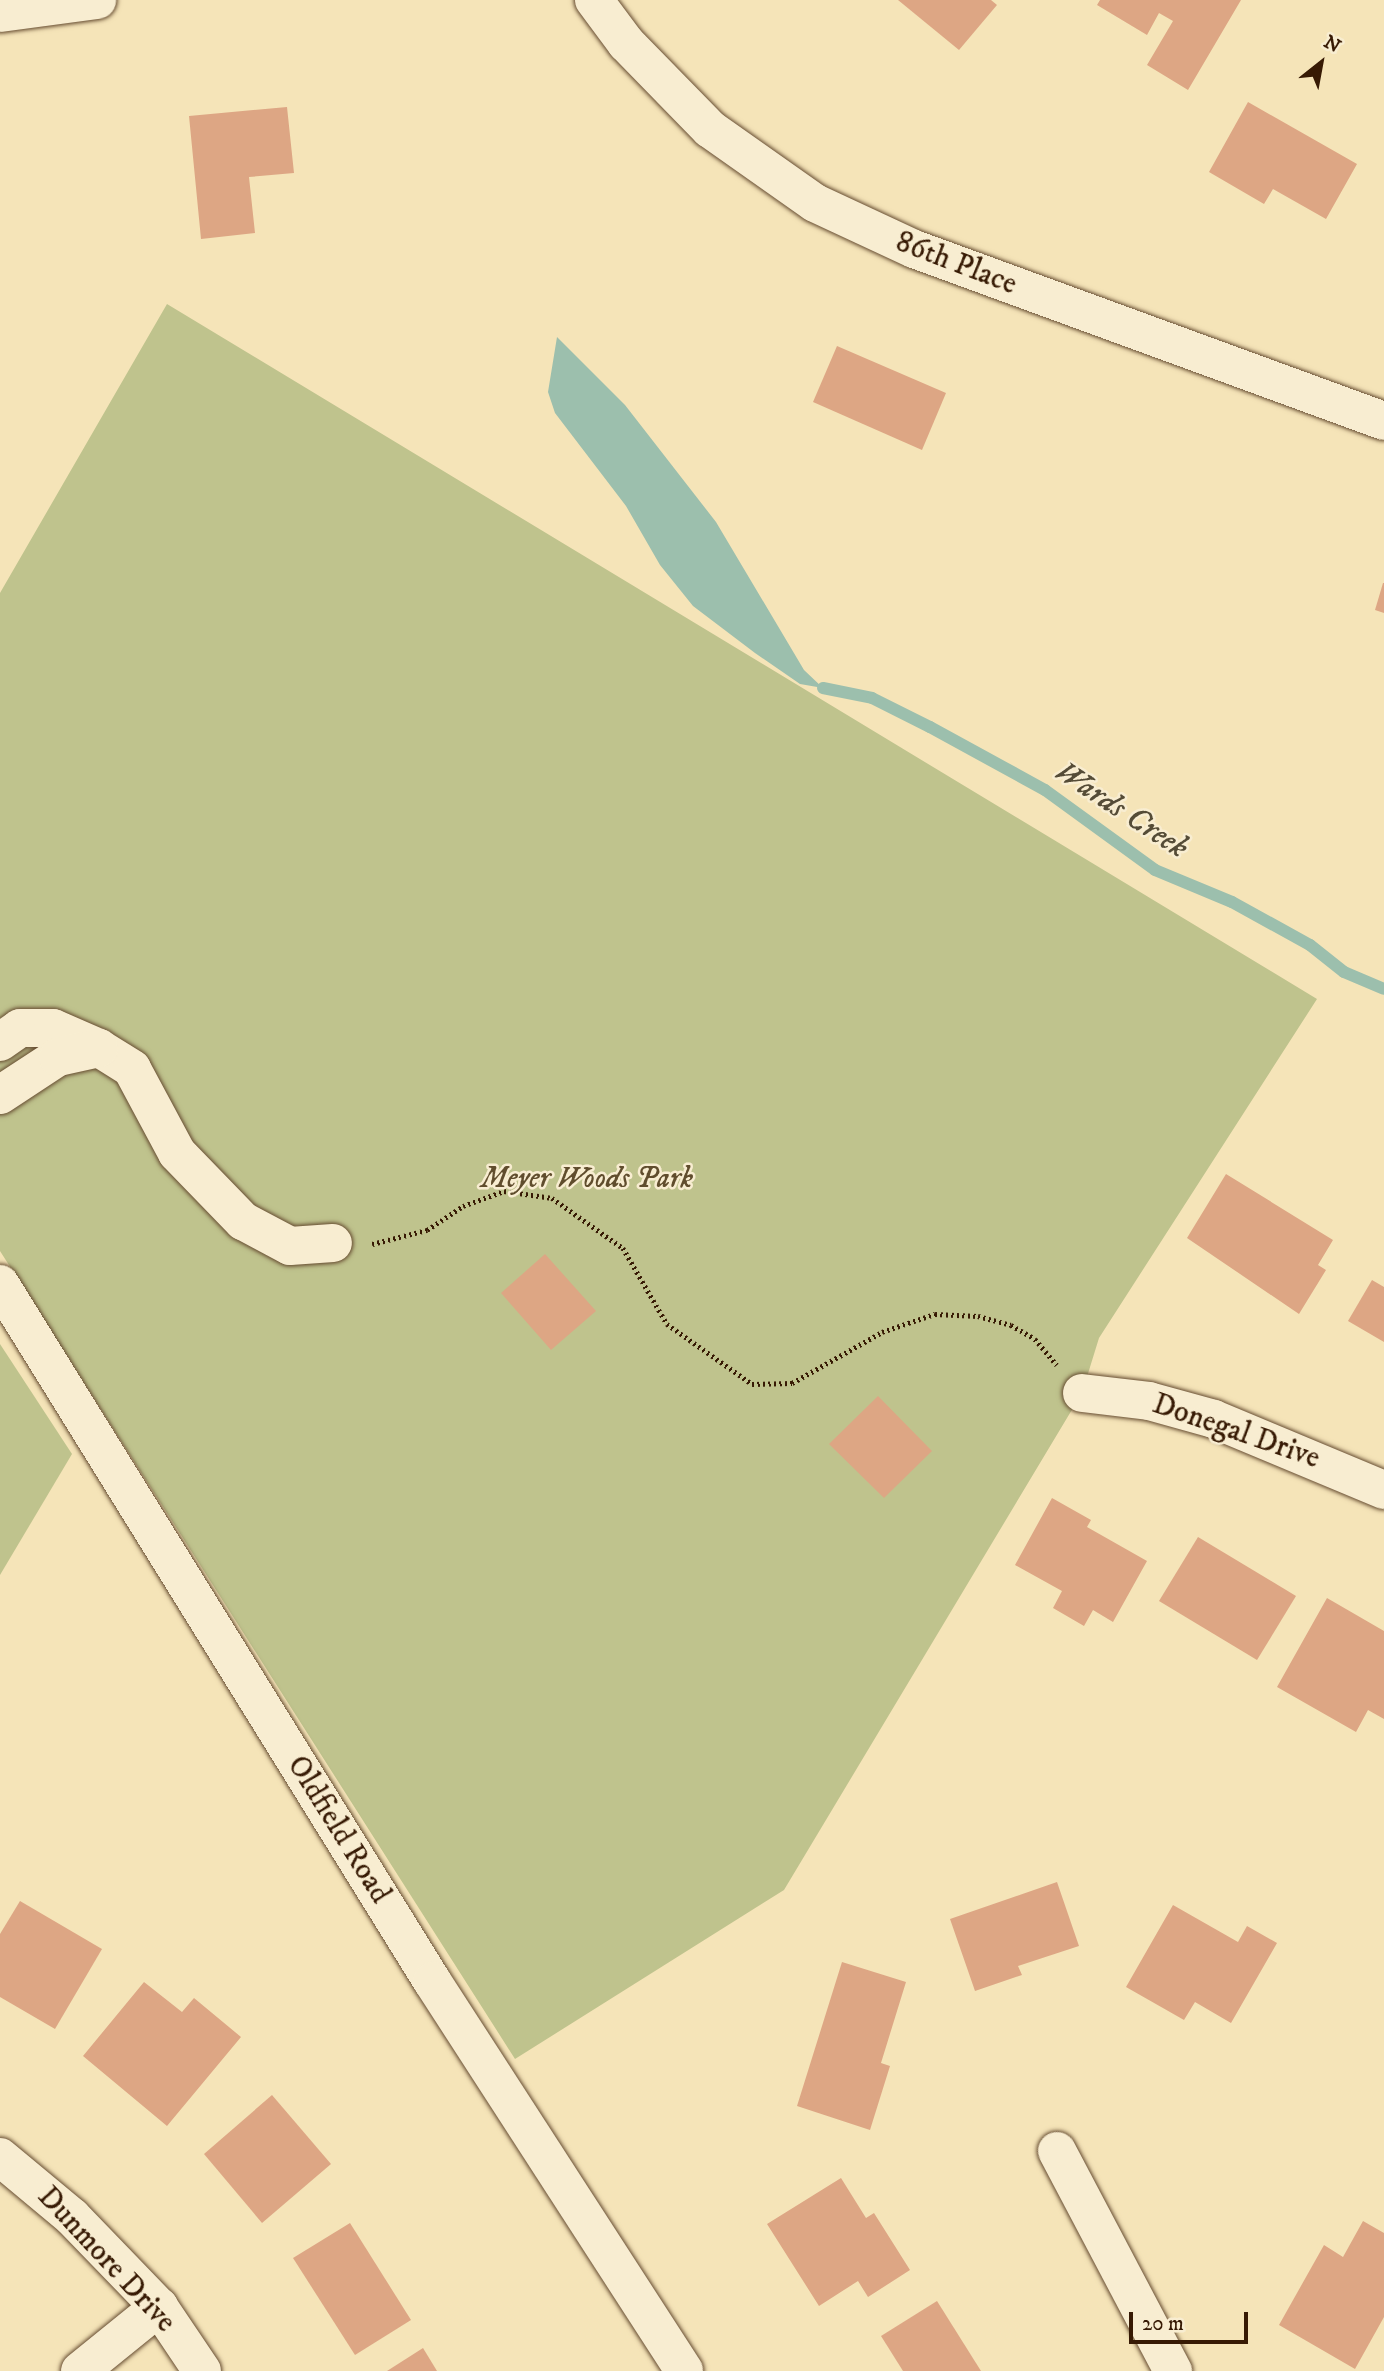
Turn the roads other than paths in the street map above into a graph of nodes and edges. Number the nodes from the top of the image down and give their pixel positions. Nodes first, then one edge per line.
1 (97, 0) edge
2 (594, 0) edge
3 (0, 13) edge
4 (1384, 421) edge
5 (0, 1042) edge
6 (99, 1048) junction
7 (0, 1095) edge
8 (333, 1243) road end
9 (0, 1284) edge
10 (1082, 1393) road end
11 (1384, 1490) edge
12 (1057, 2151) dead end
13 (0, 2157) edge
14 (159, 2307) junction
15 (79, 2371) edge
16 (202, 2371) edge
17 (684, 2371) edge
18 (1173, 2371) edge

1 - 3 street
2 - 4 street, 86th Place
5 - 6 street
6 - 7 street
6 - 8 street
9 - 17 street, Oldfield Road
10 - 11 street, Donegal Drive
12 - 18 street
13 - 14 street, Dunmore Drive
14 - 15 street
14 - 16 street, Dunmore Drive

